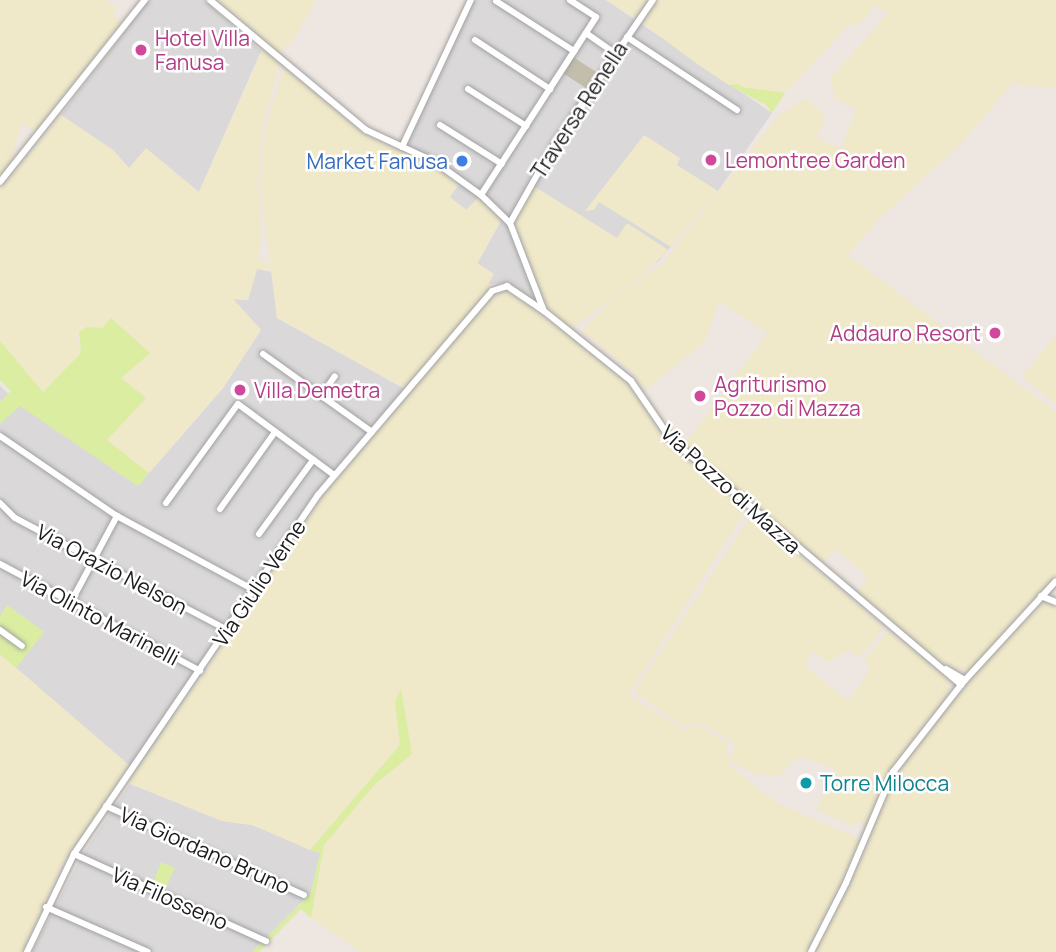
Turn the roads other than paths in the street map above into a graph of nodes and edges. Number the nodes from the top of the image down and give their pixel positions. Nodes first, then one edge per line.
1 (145, 0) edge
2 (210, 0) edge
3 (471, 0) edge
4 (570, 0) edge
5 (653, 0) edge
6 (496, 1) edge
7 (586, 33) junction
8 (627, 37) junction
9 (475, 40) dead end
10 (574, 51) junction
11 (616, 54) junction
12 (468, 89) dead end
13 (550, 89) junction
14 (737, 110) dead end
15 (440, 124) dead end
16 (526, 127) junction
17 (402, 147) junction
18 (502, 164) junction
19 (0, 182) edge
20 (481, 195) junction
21 (510, 223) junction
22 (544, 311) junction
23 (262, 354) dead end
24 (335, 376) dead end
25 (321, 396) junction
26 (275, 432) junction
27 (372, 432) junction
28 (0, 436) edge
29 (313, 460) junction
30 (334, 475) junction
31 (0, 503) edge
32 (166, 503) dead end
33 (220, 509) dead end
34 (117, 516) junction
35 (259, 534) dead end
36 (94, 560) junction
37 (0, 564) edge
38 (1056, 581) edge
39 (254, 590) junction
40 (1041, 596) junction
41 (1056, 602) edge
42 (71, 603) junction
43 (227, 630) junction
44 (0, 631) edge
45 (22, 646) dead end
46 (936, 663) junction
47 (200, 671) junction
48 (951, 678) junction
49 (963, 682) junction
50 (950, 698) junction
51 (106, 806) junction
52 (74, 854) junction
53 (304, 895) dead end
54 (46, 907) junction
55 (266, 941) dead end
56 (27, 952) edge
57 (148, 952) edge
58 (811, 952) edge

1 - 19 street
2 - 17 street, Via Pozzo di Mazza
3 - 17 street
4 - 7 street
5 - 8 street, Traversa Renella
6 - 10 street
7 - 10 street
7 - 11 street
8 - 11 street, Traversa Renella
8 - 14 street
9 - 13 street
10 - 13 street
11 - 21 street, Traversa Renella
12 - 16 street
13 - 16 street
15 - 18 street
16 - 18 street
17 - 20 street, Via Pozzo di Mazza
18 - 20 street
20 - 21 street, Via Pozzo di Mazza
21 - 22 street, Via Pozzo di Mazza
22 - 27 street, Via Giulio Verne
22 - 46 street, Via Pozzo di Mazza
23 - 25 street
24 - 25 street
25 - 27 street
26 - 29 street
26 - 32 street
26 - 33 street
27 - 30 street, Via Giulio Verne
28 - 34 street
29 - 30 street
29 - 35 street
30 - 39 street, Via Giulio Verne
31 - 36 street, Via Orazio Nelson
34 - 36 street
34 - 39 street
36 - 42 street
36 - 43 street, Via Orazio Nelson
37 - 42 street, Via Olinto Marinelli
38 - 40 street
39 - 43 street, Via Giulio Verne
40 - 41 street
40 - 49 street
42 - 47 street, Via Olinto Marinelli
43 - 47 street, Via Giulio Verne
44 - 45 street
46 - 48 street
46 - 49 street
47 - 51 street, Via Giulio Verne
48 - 49 street
48 - 50 street
49 - 50 street
50 - 58 street
51 - 52 street, Via Giulio Verne
51 - 53 street, Via Giordano Bruno
52 - 54 street, Via Giulio Verne
52 - 55 street, Via Filosseno
54 - 56 street, Via Giulio Verne
54 - 57 street

